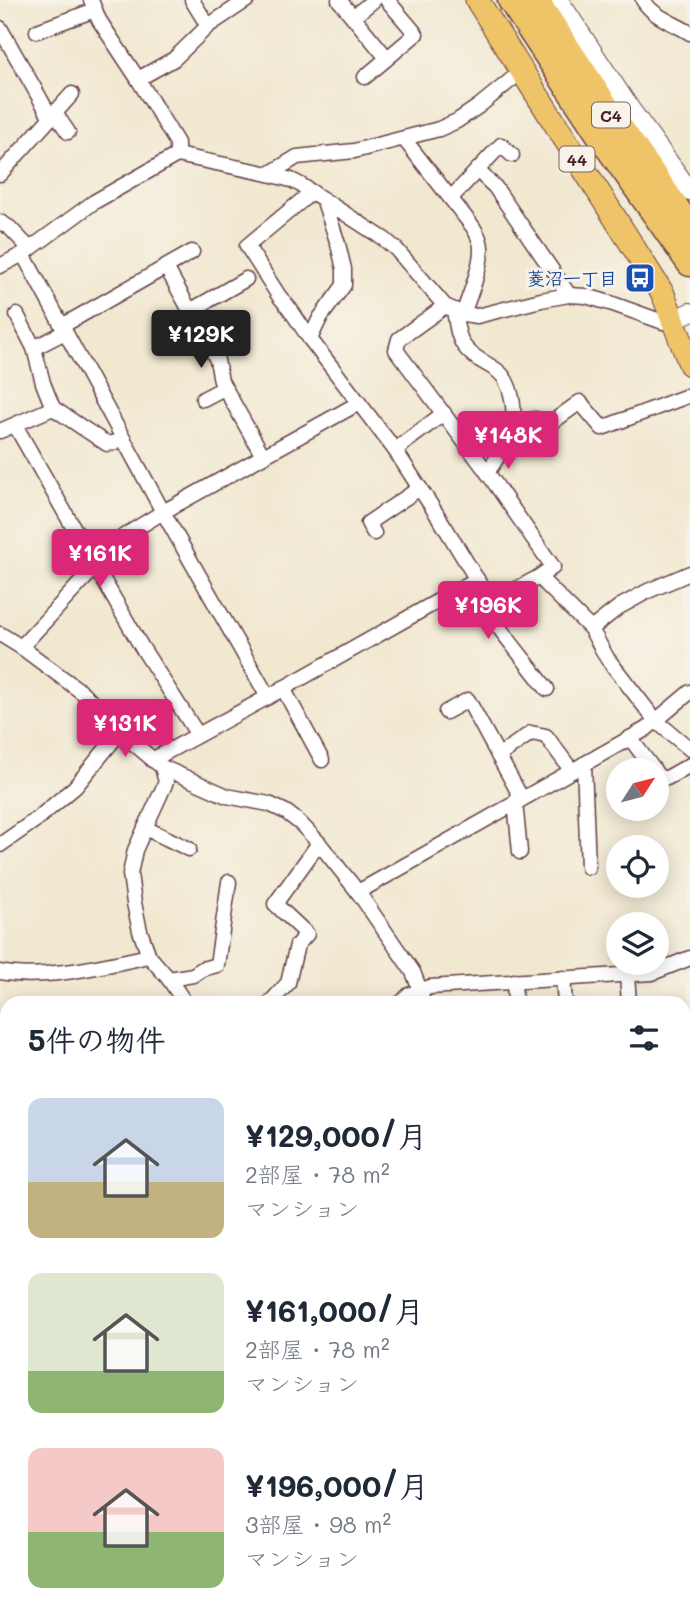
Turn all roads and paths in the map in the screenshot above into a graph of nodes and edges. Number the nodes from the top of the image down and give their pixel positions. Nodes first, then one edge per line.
1 (192, 0) edge
2 (247, 0) edge
3 (339, 0) edge
4 (374, 0) edge
5 (387, 0) edge
6 (477, 0) edge
7 (511, 0) edge
8 (536, 0) edge
9 (559, 0) edge
10 (643, 0) edge
11 (93, 5) edge
12 (353, 17) junction
13 (208, 26) junction
14 (0, 28) edge
15 (687, 28) edge
16 (37, 31) dead end
17 (387, 58) junction
18 (522, 71) junction
19 (365, 77) dead end
20 (138, 79) junction
21 (72, 94) dead end
22 (53, 116) junction
23 (68, 132) dead end
24 (488, 135) dead end
25 (404, 139) junction
26 (177, 155) junction
27 (477, 170) junction
28 (0, 174) edge
29 (269, 174) junction
30 (690, 191) edge
31 (318, 197) junction
32 (451, 198) junction
33 (0, 222) edge
34 (690, 228) edge
35 (26, 252) junction
36 (192, 252) dead end
37 (690, 263) edge
38 (0, 266) edge
39 (166, 267) junction
40 (246, 279) dead end
41 (569, 295) junction
42 (454, 310) junction
43 (190, 311) junction
44 (17, 315) dead end
45 (682, 316) edge
46 (64, 329) junction
47 (310, 338) junction
48 (34, 348) junction
49 (690, 364) edge
50 (225, 388) junction
51 (690, 395) edge
52 (204, 399) dead end
53 (359, 403) junction
54 (53, 408) junction
55 (444, 413) junction
56 (513, 423) junction
57 (15, 425) junction
58 (0, 431) edge
59 (124, 440) junction
60 (395, 450) junction
61 (263, 456) junction
62 (487, 472) junction
63 (420, 488) junction
64 (163, 512) junction
65 (374, 533) dead end
66 (96, 567) junction
67 (690, 573) edge
68 (539, 577) junction
69 (477, 579) junction
70 (591, 629) junction
71 (0, 634) edge
72 (21, 647) junction
73 (283, 688) junction
74 (547, 689) dead end
75 (690, 692) edge
76 (268, 697) junction
77 (446, 712) dead end
78 (656, 721) junction
79 (120, 732) junction
80 (198, 735) junction
81 (630, 738) junction
82 (690, 749) edge
83 (498, 756) junction
84 (645, 758) edge
85 (322, 760) dead end
86 (157, 763) junction
87 (690, 765) edge
88 (578, 767) junction
89 (669, 777) edge
90 (518, 800) junction
91 (145, 828) junction
92 (320, 843) junction
93 (0, 845) edge
94 (189, 849) dead end
95 (520, 852) dead end
96 (588, 867) dead end
97 (229, 882) dead end
98 (358, 892) junction
99 (149, 956) junction
100 (690, 958) edge
101 (669, 966) edge
102 (0, 972) edge
103 (627, 975) joint
104 (563, 978) junction
105 (169, 979) junction
106 (514, 981) junction
107 (180, 996) edge
108 (276, 996) edge
109 (422, 996) edge
110 (515, 996) edge
111 (564, 996) edge
112 (628, 996) edge

1 - 13 street
2 - 13 street
3 - 12 street
4 - 12 street
5 - 17 street
6 - 18 main road, 44
7 - 37 highway, C4
8 - 34 highway, C4
9 - 30 street
10 - 15 street
11 - 16 street
11 - 20 street
12 - 17 street
13 - 20 street
14 - 22 street
17 - 19 street
18 - 25 street
18 - 45 main road, 44
20 - 26 street
21 - 22 street
22 - 23 street
22 - 28 street
24 - 27 street
25 - 29 street
25 - 32 street
26 - 29 street
26 - 35 street
27 - 32 street
27 - 41 street
29 - 31 street
31 - 42 street
31 - 47 street
31 - 47 street
32 - 42 street
33 - 35 street
35 - 38 street
35 - 46 street
36 - 39 street
39 - 43 street
39 - 46 street
40 - 43 street
41 - 42 street
41 - 45 street
42 - 55 street
42 - 56 street
43 - 50 street
44 - 48 street
45 - 49 main road, 44
46 - 48 street
46 - 59 street
47 - 53 street
48 - 54 street
50 - 52 street
50 - 61 street
51 - 56 street
53 - 60 street
53 - 61 street
54 - 57 street
54 - 59 street
55 - 60 street
55 - 62 street
56 - 62 street
57 - 58 street
57 - 66 street
59 - 64 street
60 - 63 street
61 - 64 street
62 - 68 street
63 - 65 street
63 - 69 street
64 - 66 street
64 - 76 street
66 - 72 street
66 - 80 street
67 - 70 street
68 - 69 street
68 - 70 street
69 - 73 street
69 - 74 street
70 - 78 street
71 - 72 street
72 - 79 street
73 - 76 street
73 - 85 street
75 - 78 street
76 - 80 street
77 - 83 street
78 - 81 street
78 - 82 street
79 - 86 street
79 - 93 street
80 - 86 street
81 - 84 street
81 - 88 street
83 - 88 street
83 - 90 street
86 - 91 street
86 - 92 street
87 - 89 street
88 - 90 street
88 - 96 street
90 - 95 street
90 - 98 street
91 - 94 street
91 - 99 street
92 - 98 street
92 - 108 street
97 - 105 street
98 - 109 street
99 - 102 street
99 - 105 street
100 - 101 street
103 - 104 street
103 - 112 street
104 - 106 street
104 - 111 street
105 - 107 street
106 - 109 street
106 - 110 street

